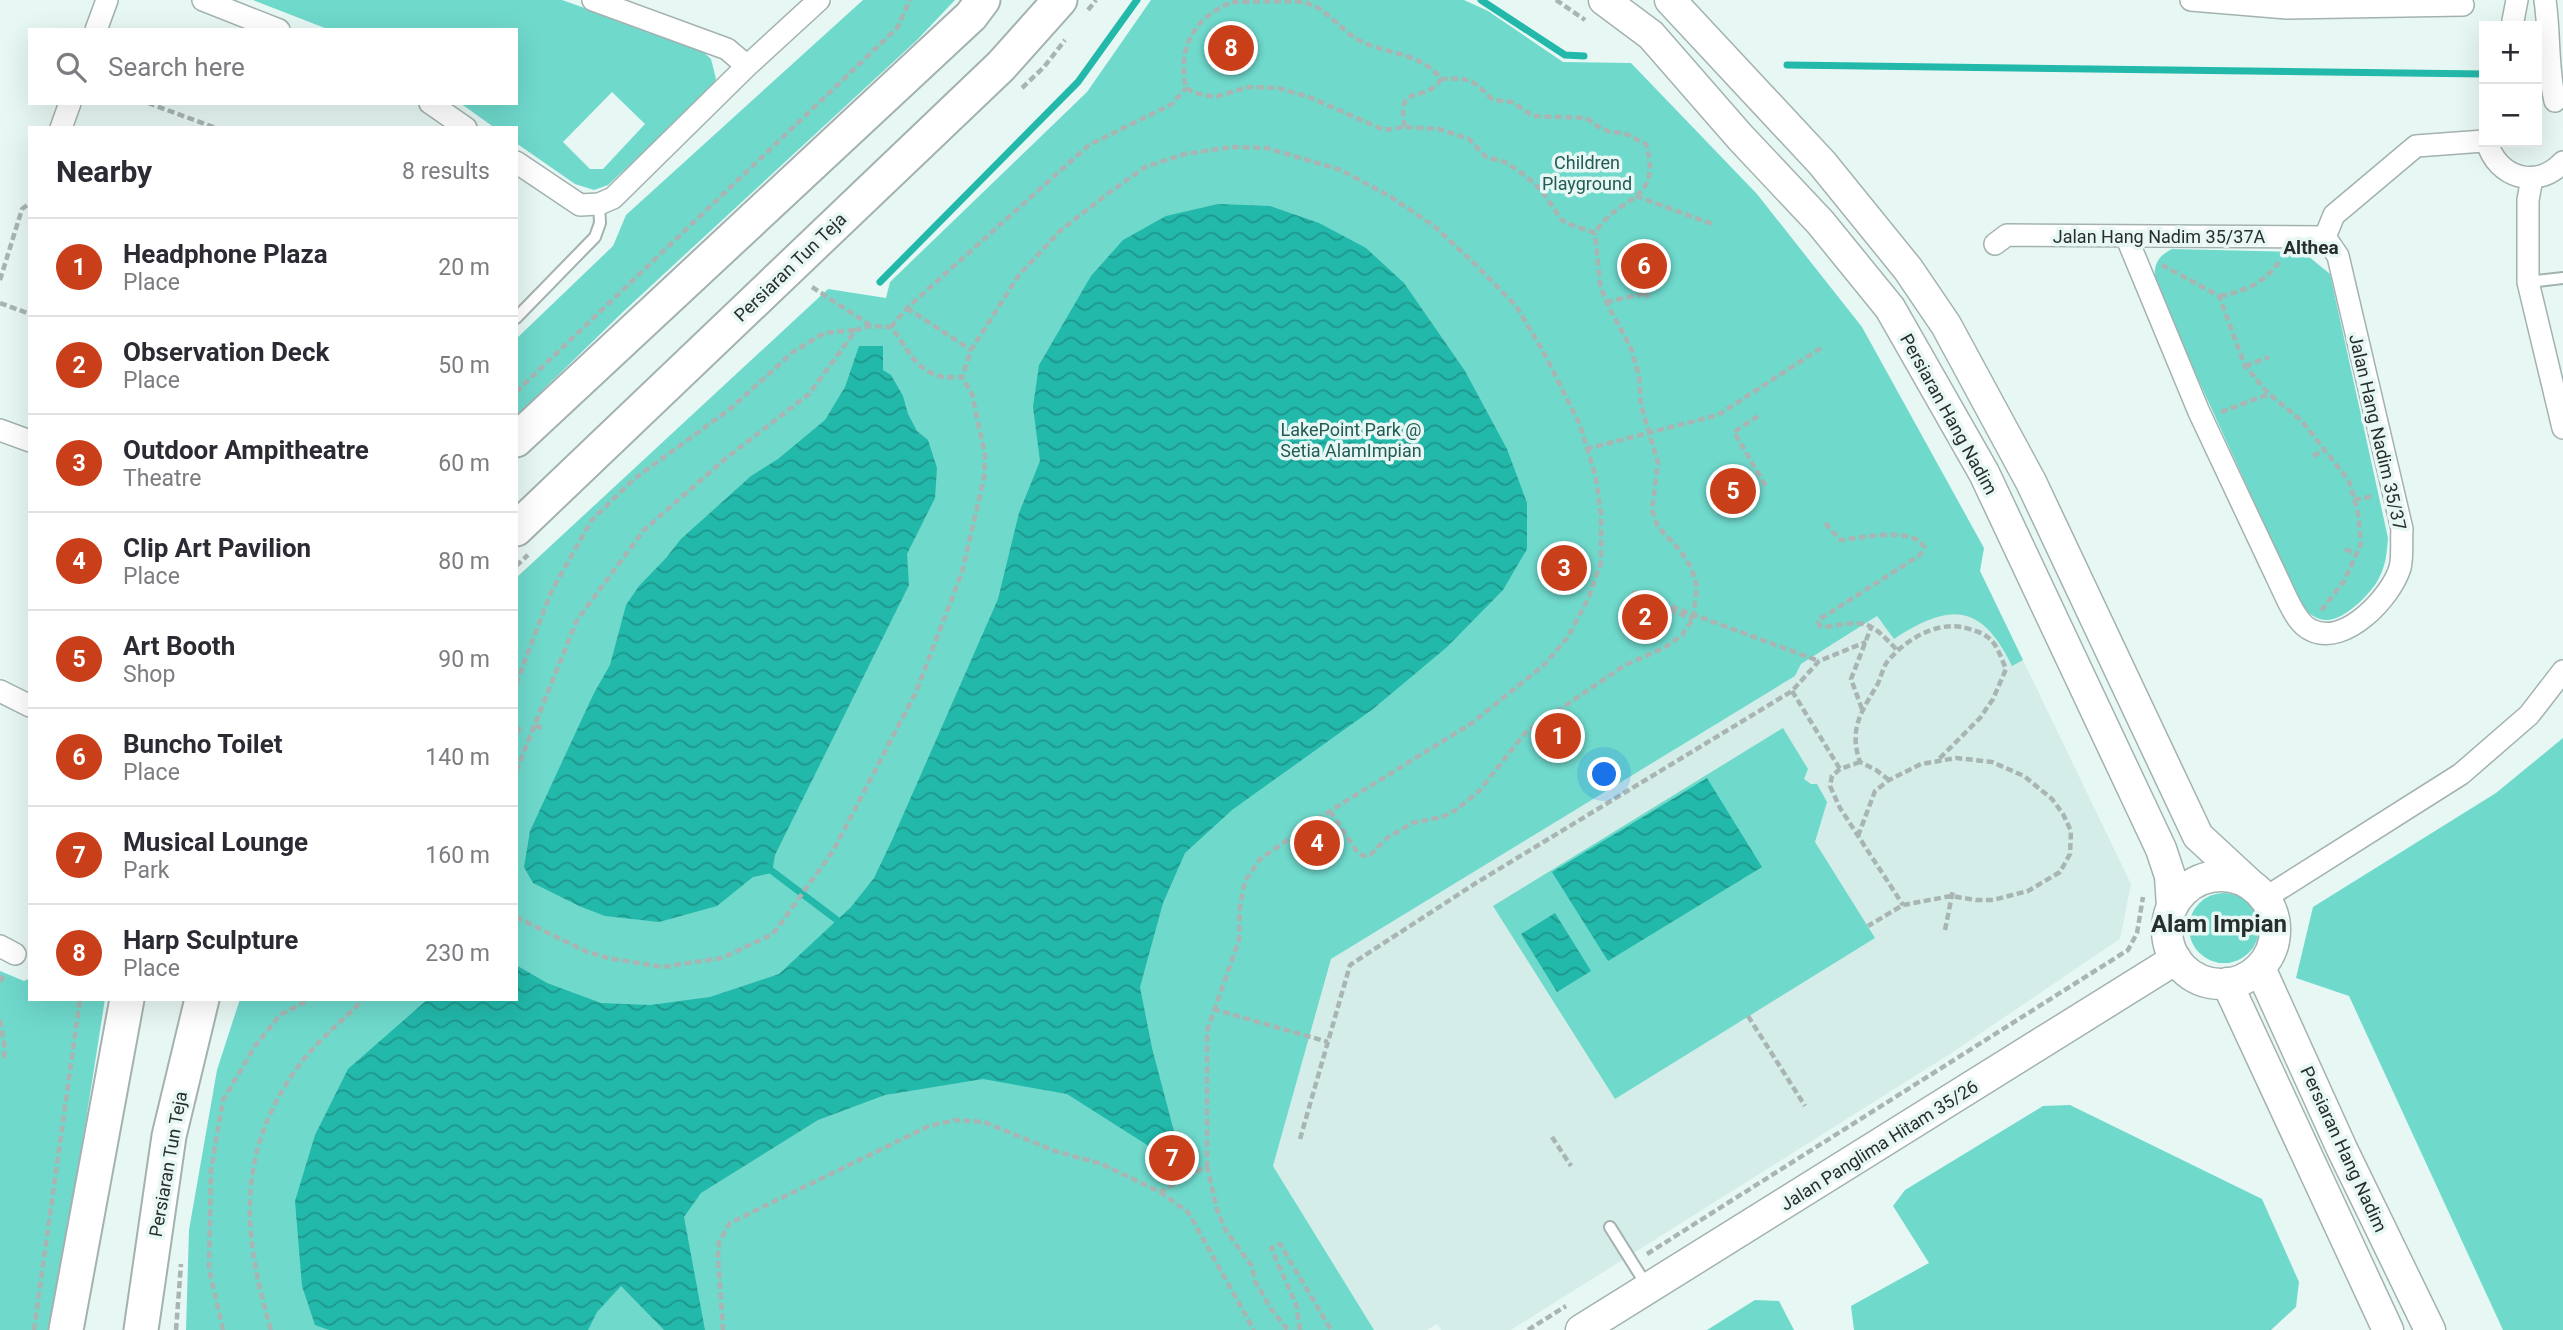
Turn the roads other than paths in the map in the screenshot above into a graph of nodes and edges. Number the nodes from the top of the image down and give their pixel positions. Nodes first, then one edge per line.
1 (107, 0) edge
2 (203, 0) edge
3 (593, 0) edge
4 (819, 0) edge
5 (983, 0) edge
6 (1059, 0) edge
7 (1670, 0) edge
8 (2191, 0) edge
9 (2517, 0) edge
10 (2545, 0) edge
11 (2463, 5) dead end
12 (1596, 11) edge
13 (2513, 21) edge
14 (97, 28) edge
15 (274, 28) edge
16 (747, 66) junction
17 (2551, 101) edge
18 (69, 105) edge
19 (433, 105) edge
20 (62, 126) edge
21 (463, 126) edge
22 (2479, 142) edge
23 (2489, 147) edge
24 (2563, 162) edge
25 (518, 163) edge
26 (2532, 178) junction
27 (599, 204) junction
28 (2126, 236) junction
29 (2325, 237) junction
30 (1994, 244) dead end
31 (2563, 278) edge
32 (2528, 282) junction
33 (518, 316) edge
34 (2563, 428) edge
35 (0, 430) edge
36 (518, 438) edge
37 (28, 440) edge
38 (518, 527) edge
39 (2563, 671) edge
40 (0, 691) edge
41 (28, 705) edge
42 (2258, 891) junction
43 (2172, 907) junction
44 (2176, 959) junction
45 (2260, 968) junction
46 (2227, 983) junction
47 (127, 1001) edge
48 (202, 1001) edge
49 (1609, 1227) dead end
50 (1648, 1288) junction
51 (66, 1330) edge
52 (141, 1330) edge
53 (1581, 1330) edge
54 (2388, 1330) edge
55 (2430, 1330) edge

1 - 14 street
2 - 15 street
3 - 16 street
4 - 16 street
5 - 36 main road
6 - 38 main road, Persiaran Tun Teja
7 - 42 street
8 - 11 street
9 - 13 street
10 - 17 street
12 - 43 street, Persiaran Hang Nadim
16 - 27 street
18 - 20 street
19 - 21 street
22 - 29 street
23 - 26 street
24 - 26 street
25 - 27 street
26 - 32 street
27 - 33 lane
28 - 29 street, Jalan Hang Nadim 35/37A
28 - 29 street, Jalan Hang Nadim 35/37
28 - 30 street, Jalan Hang Nadim 35/37A
31 - 32 lane
32 - 34 street
35 - 37 street
39 - 42 street
40 - 41 street
42 - 43 street
42 - 45 street
43 - 44 street
44 - 46 street
44 - 50 street, Jalan Panglima Hitam 35/26
45 - 46 street
45 - 55 street, Persiaran Hang Nadim
46 - 54 street, Persiaran Hang Nadim
47 - 51 main road
48 - 52 main road, Persiaran Tun Teja
49 - 50 lane
50 - 53 street, Jalan Panglima Hitam 35/26

